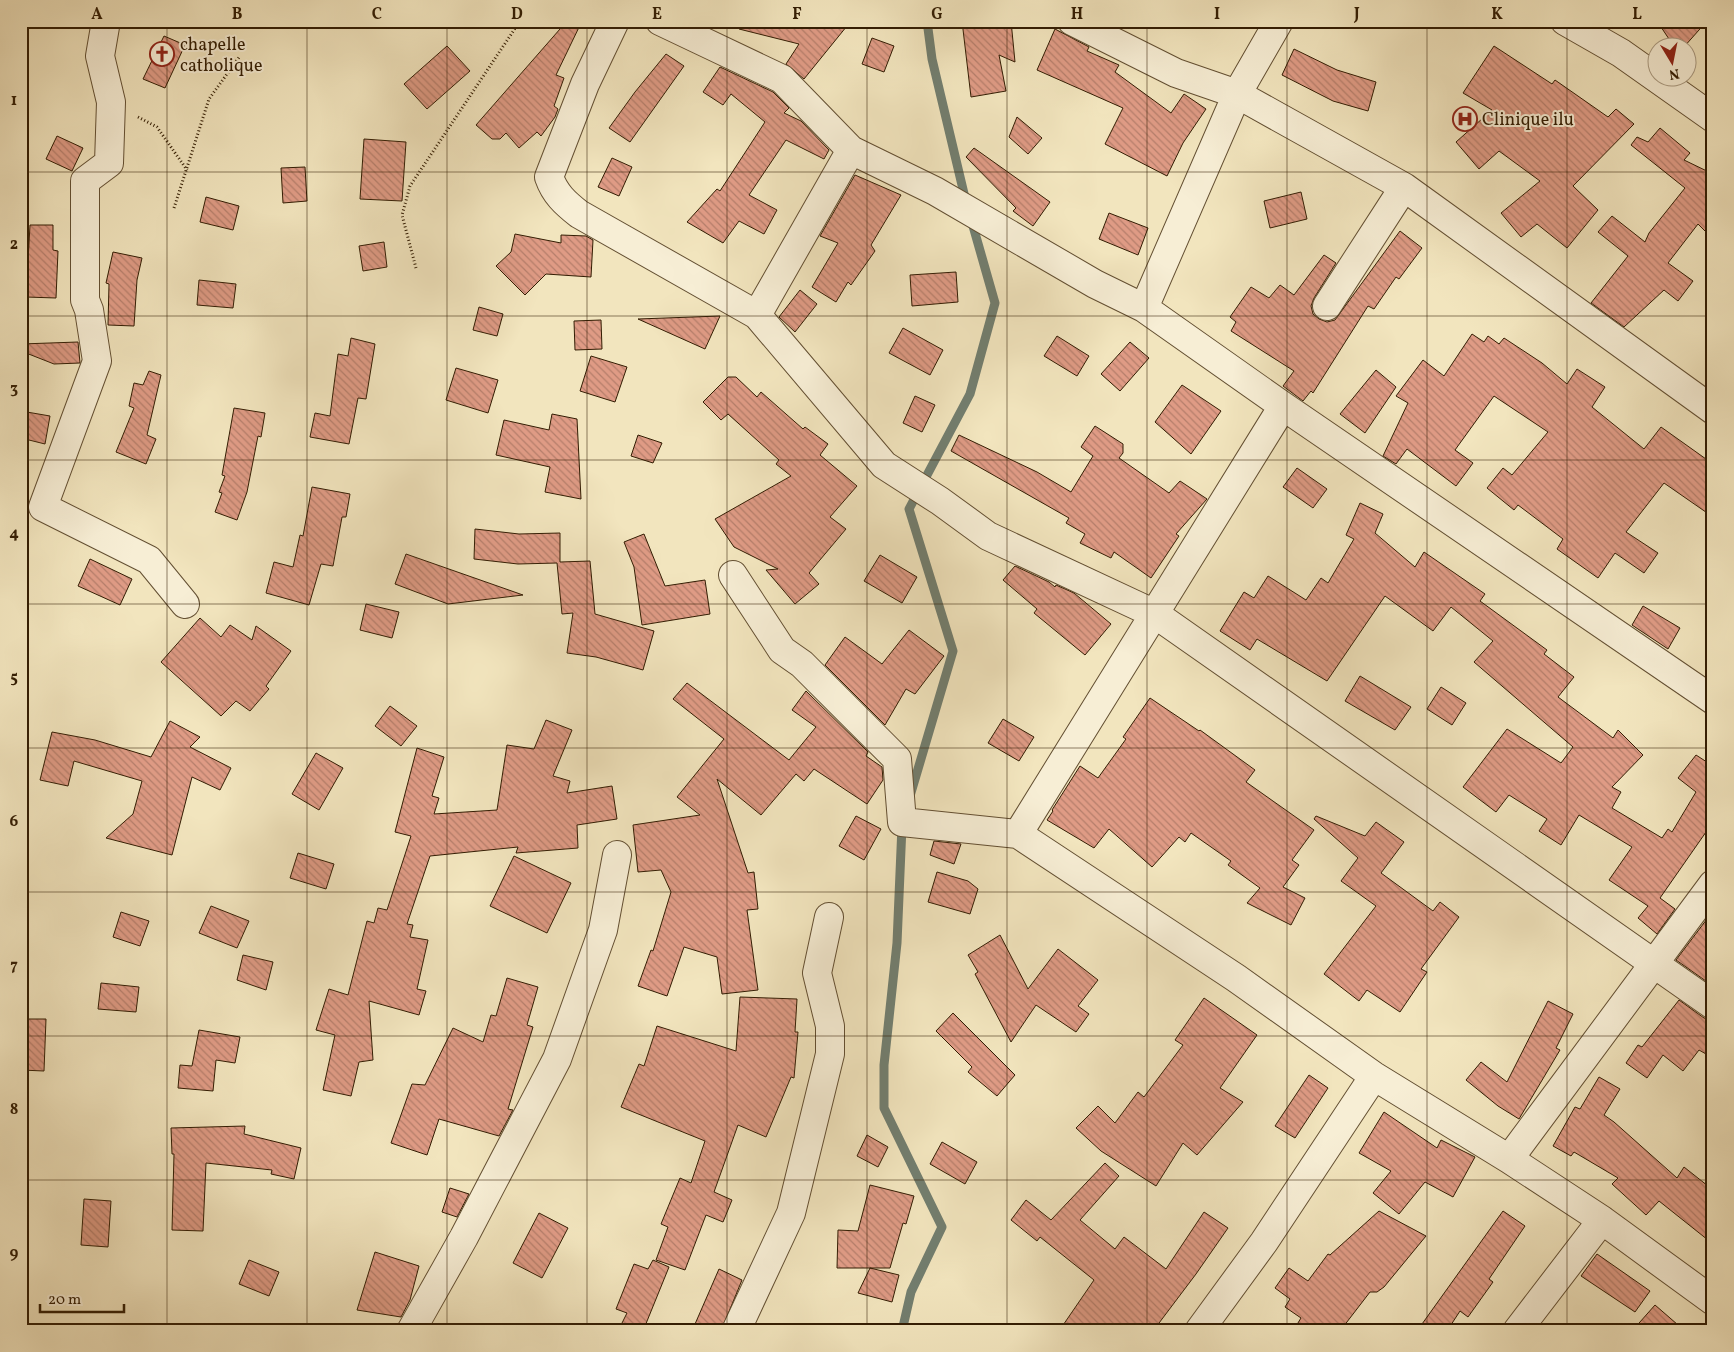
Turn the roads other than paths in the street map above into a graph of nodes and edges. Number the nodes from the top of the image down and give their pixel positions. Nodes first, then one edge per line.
1 (106, 21) edge
2 (615, 21) edge
3 (660, 21) edge
4 (1072, 21) edge
5 (1279, 21) edge
6 (1565, 21) edge
7 (1237, 94) junction
8 (1713, 118) edge
9 (851, 150) junction
10 (1404, 187) junction
11 (1327, 306) dead end
12 (1144, 308) junction
13 (757, 315) junction
14 (1283, 406) junction
15 (1713, 410) edge
16 (733, 576) dead end
17 (185, 604) dead end
18 (1155, 614) junction
19 (1713, 700) edge
20 (1018, 834) junction
21 (618, 855) dead end
22 (1713, 884) edge
23 (829, 917) dead end
24 (1653, 963) junction
25 (1713, 1005) edge
26 (1374, 1076) junction
27 (1509, 1159) junction
28 (1602, 1220) junction
29 (1713, 1301) edge
30 (411, 1331) edge
31 (736, 1331) edge
32 (1199, 1331) edge
33 (1517, 1331) edge

1 - 17 street
2 - 13 street
3 - 9 street
4 - 7 street
5 - 7 street
6 - 8 street
7 - 10 street
7 - 12 street
9 - 12 street
9 - 13 street
10 - 11 street
10 - 15 street
12 - 14 street
13 - 18 street
14 - 18 street
14 - 19 street
16 - 20 street
18 - 20 street
18 - 24 street
20 - 26 street
21 - 30 street
22 - 24 street
23 - 31 street
24 - 25 street
24 - 27 street
26 - 27 street
26 - 32 street
27 - 28 street
28 - 29 street
28 - 33 street

